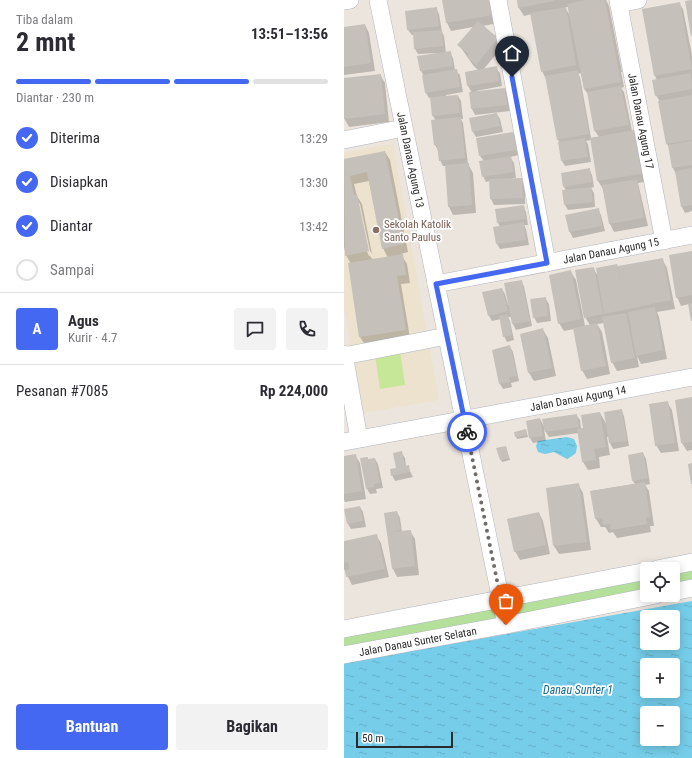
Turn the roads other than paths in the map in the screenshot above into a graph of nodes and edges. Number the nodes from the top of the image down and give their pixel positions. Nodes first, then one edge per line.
1 (350, 0) edge
2 (378, 0) edge
3 (498, 0) edge
4 (638, 0) edge
5 (344, 1) edge
6 (619, 2) edge
7 (404, 128) junction
8 (344, 140) edge
9 (692, 235) edge
10 (664, 241) junction
11 (547, 263) junction
12 (436, 284) junction
13 (447, 336) junction
14 (344, 355) edge
15 (692, 376) edge
16 (464, 419) junction
17 (352, 440) edge
18 (692, 562) edge
19 (680, 564) edge
20 (640, 572) edge
21 (692, 588) edge
22 (680, 591) edge
23 (501, 598) junction
24 (640, 598) edge
25 (506, 625) junction
26 (344, 629) edge
27 (344, 655) edge

1 - 5 street
2 - 7 street, Jalan Danau Agung 13
3 - 11 street
4 - 6 street
6 - 10 street, Jalan Danau Agung 17
7 - 8 street
7 - 12 street, Jalan Danau Agung 13
9 - 10 street, Jalan Danau Agung 15
10 - 11 street, Jalan Danau Agung 15
11 - 12 street, Jalan Danau Agung 15
12 - 13 street, Jalan Danau Agung 13
13 - 14 street
13 - 16 street, Jalan Danau Agung 13
14 - 17 street
15 - 16 street, Jalan Danau Agung 14
16 - 17 street, Jalan Danau Agung 14
16 - 23 street, Jalan Danau Agung 13
18 - 19 street
20 - 23 street
21 - 22 street
23 - 25 street, Jalan Danau Agung 13
23 - 26 street
24 - 25 street, Jalan Danau Sunter Selatan
25 - 27 street, Jalan Danau Sunter Selatan

